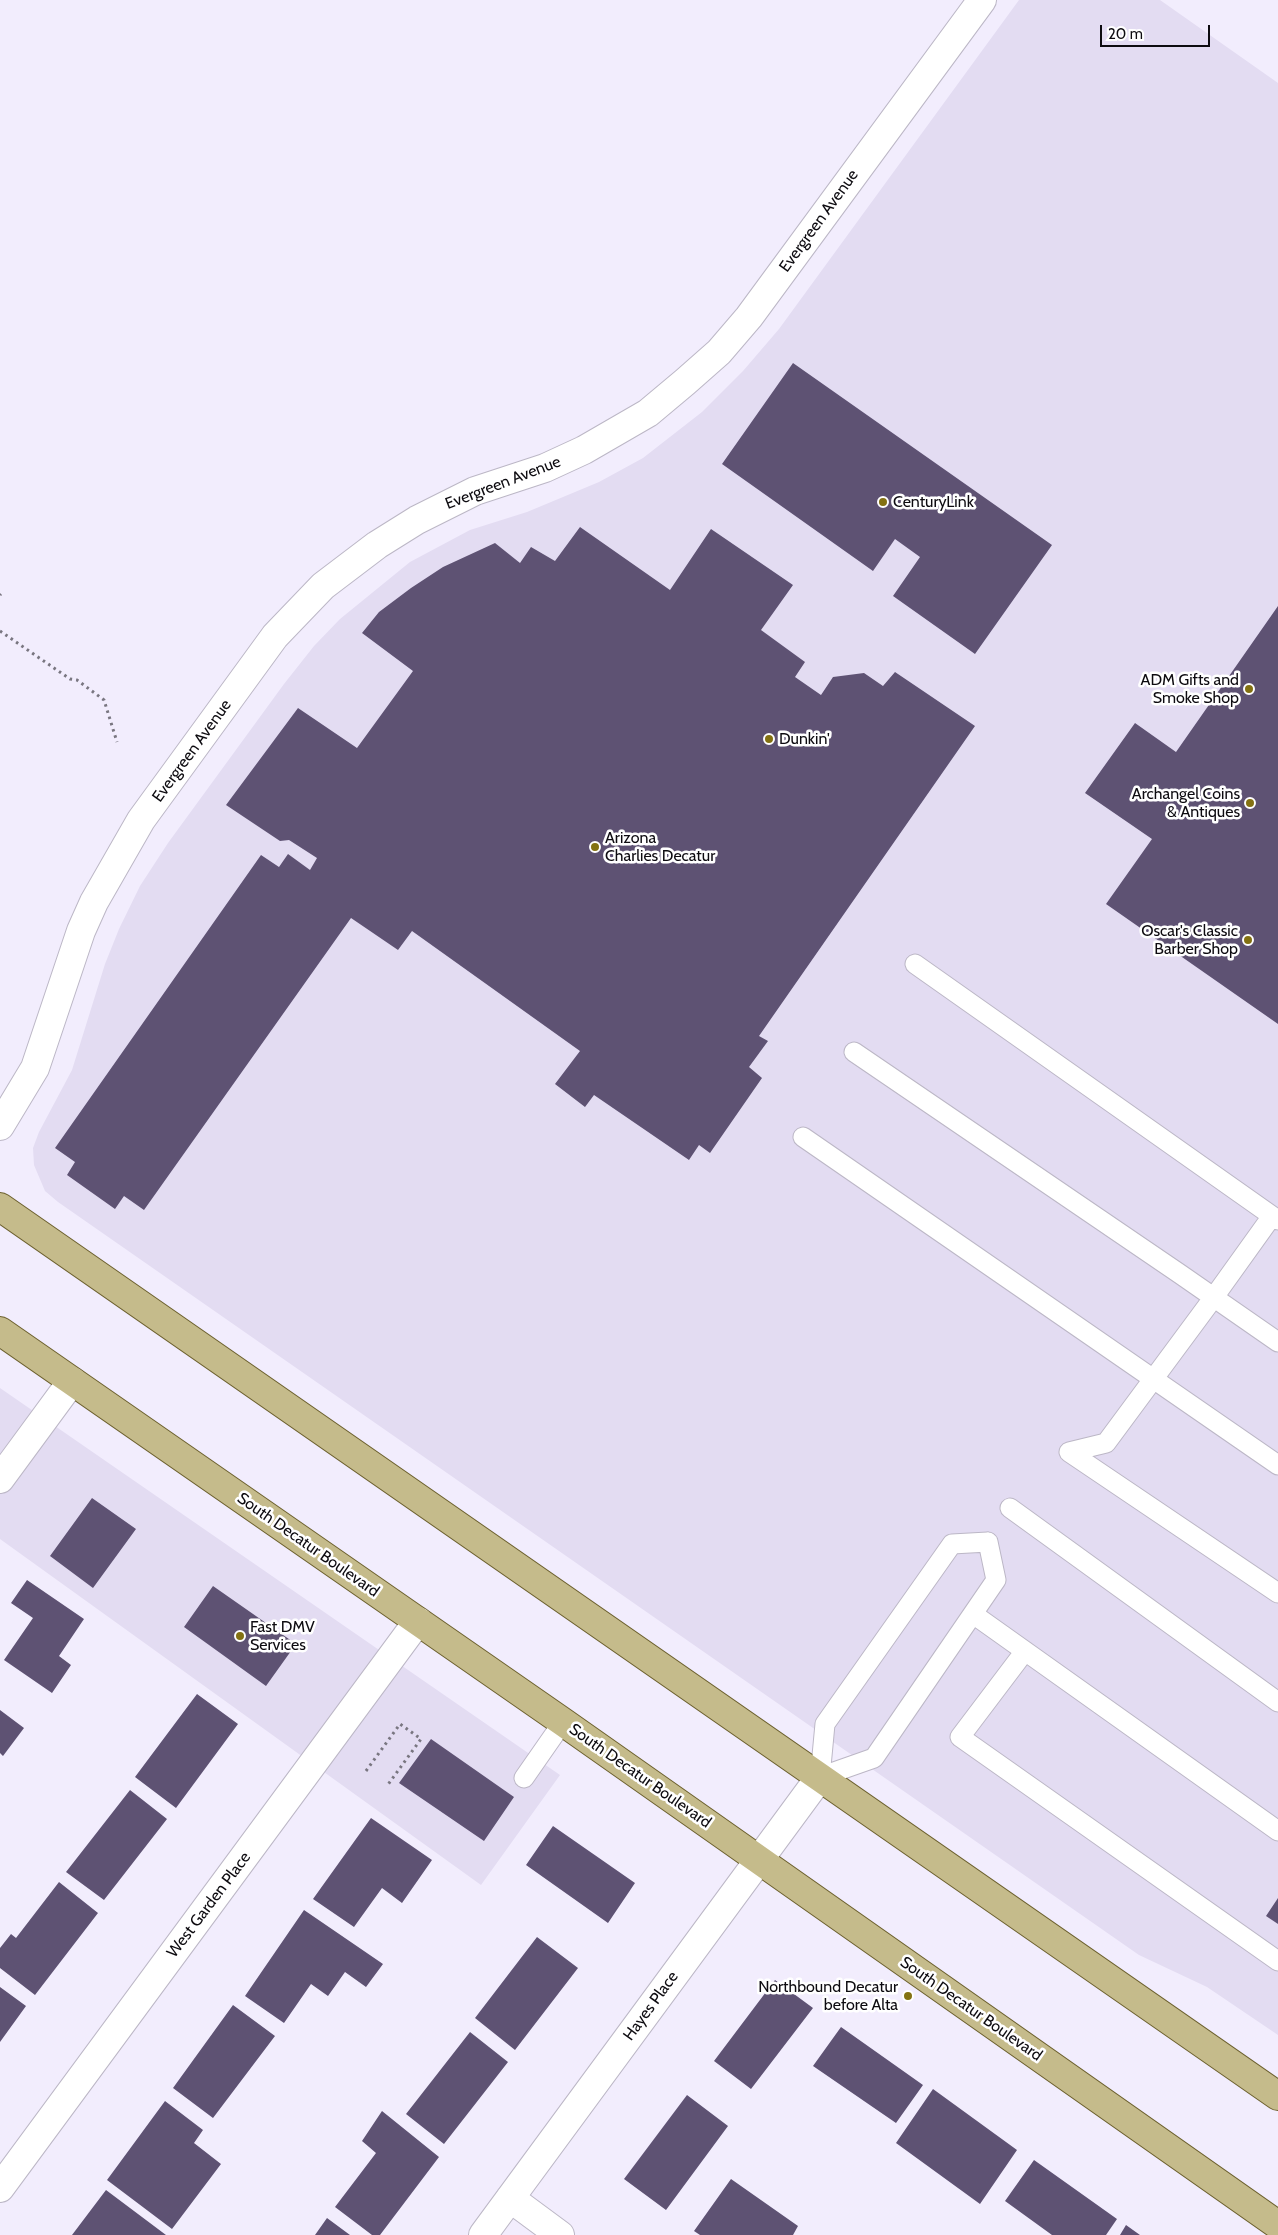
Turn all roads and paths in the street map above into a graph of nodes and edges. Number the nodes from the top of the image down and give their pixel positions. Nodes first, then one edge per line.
1 (982, 0) edge
2 (0, 631) edge
3 (116, 742) dead end
4 (915, 964) dead end
5 (854, 1052) dead end
6 (0, 1126) edge
7 (804, 1137) dead end
8 (0, 1207) edge
9 (1275, 1218) edge
10 (1214, 1298) junction
11 (0, 1330) edge
12 (1278, 1342) edge
13 (1153, 1380) junction
14 (72, 1381) junction
15 (1278, 1465) edge
16 (0, 1479) edge
17 (1010, 1508) dead end
18 (1278, 1593) edge
19 (973, 1614) junction
20 (418, 1621) junction
21 (1025, 1651) junction
22 (1278, 1702) edge
23 (563, 1722) junction
24 (366, 1771) dead end
25 (820, 1777) junction
26 (524, 1778) dead end
27 (387, 1786) dead end
28 (1278, 1831) edge
29 (759, 1860) junction
30 (1278, 1961) edge
31 (1278, 2096) edge
32 (0, 2188) edge
33 (510, 2198) junction
34 (1278, 2225) edge
35 (483, 2235) edge
36 (560, 2235) edge

1 - 6 street, Evergreen Avenue
2 - 3 path
4 - 9 lane
5 - 10 lane
7 - 13 lane
8 - 25 main road
9 - 10 lane
10 - 12 lane
10 - 13 lane
11 - 14 main road, South Decatur Boulevard
13 - 15 lane
13 - 18 lane
14 - 16 street
14 - 20 main road, South Decatur Boulevard
17 - 22 lane
19 - 21 lane
19 - 25 lane
19 - 25 lane
20 - 23 main road, South Decatur Boulevard
20 - 32 street, West Garden Place
21 - 28 lane
21 - 30 lane
23 - 26 lane
23 - 29 main road, South Decatur Boulevard
24 - 27 path
25 - 29 street, Hayes Place
25 - 31 main road
29 - 33 street, Hayes Place
29 - 34 main road, South Decatur Boulevard
33 - 35 street, Hayes Place
33 - 36 street

